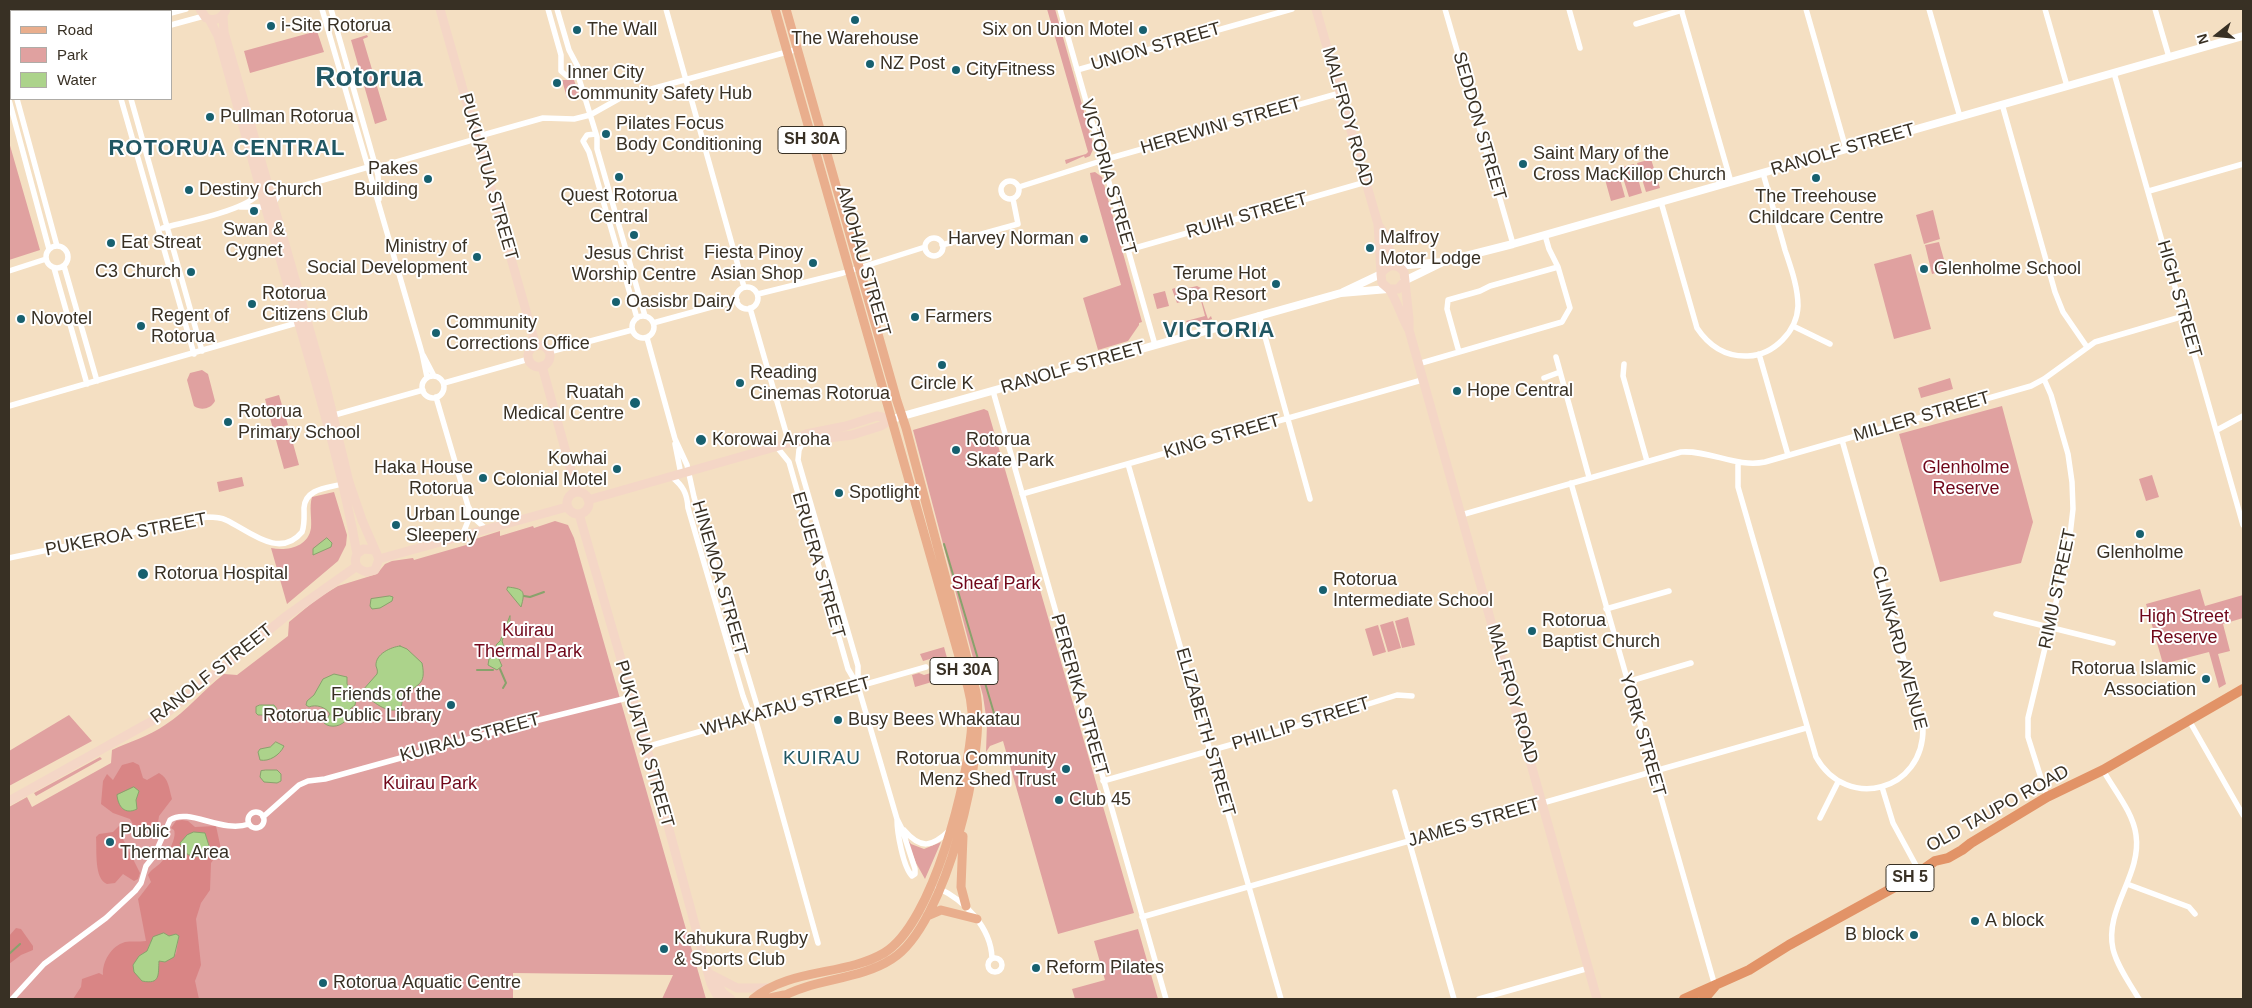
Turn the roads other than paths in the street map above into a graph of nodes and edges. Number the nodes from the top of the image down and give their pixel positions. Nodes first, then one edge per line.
1 (186, 9) edge
2 (235, 9) edge
3 (322, 9) edge
4 (330, 9) edge
5 (440, 9) edge
6 (548, 9) edge
7 (557, 9) edge
8 (666, 9) edge
9 (775, 9) edge
10 (786, 9) edge
11 (1060, 9) edge
12 (1292, 9) edge
13 (1316, 9) edge
14 (1445, 9) edge
15 (1569, 9) edge
16 (1806, 9) edge
17 (1929, 9) edge
18 (2045, 9) edge
19 (2155, 9) edge
20 (1682, 10) edge
21 (172, 13) edge
22 (224, 13) edge
23 (204, 14) edge
24 (1636, 24) dead end
25 (172, 25) edge
26 (2243, 36) edge
27 (1580, 48) dead end
28 (798, 49) junction
29 (787, 52) junction
30 (2169, 57) junction
31 (1077, 70) junction
32 (577, 72) junction
33 (2114, 73) junction
34 (687, 80) junction
35 (2067, 86) junction
36 (1340, 93) junction
37 (9, 100) edge
38 (17, 100) edge
39 (121, 100) edge
40 (131, 100) edge
41 (2002, 104) junction
42 (590, 114) junction
43 (1960, 117) junction
44 (595, 134) junction
45 (476, 138) junction
46 (1846, 149) junction
47 (1103, 160) junction
48 (2243, 164) edge
49 (368, 168) junction
50 (376, 168) junction
51 (1763, 172) junction
52 (1366, 182) junction
53 (1731, 182) junction
54 (1019, 187) junction
55 (264, 190) junction
56 (288, 190) junction
57 (2149, 191) junction
58 (1012, 200) junction
59 (379, 201) junction
60 (1661, 202) junction
61 (269, 206) junction
62 (240, 207) junction
63 (1378, 224) junction
64 (166, 227) junction
65 (159, 230) junction
66 (1545, 235) junction
67 (1513, 244) junction
68 (942, 245) junction
69 (57, 246) junction
70 (925, 247) junction
71 (49, 249) junction
72 (1128, 250) junction
73 (46, 259) junction
74 (1442, 262) junction
75 (64, 266) junction
76 (1397, 266) junction
77 (859, 267) junction
78 (1558, 267) junction
79 (54, 268) junction
80 (850, 270) junction
81 (9, 271) edge
82 (1381, 273) junction
83 (1404, 281) junction
84 (744, 287) junction
85 (1389, 289) junction
86 (1341, 293) junction
87 (758, 294) junction
88 (737, 300) junction
89 (750, 308) junction
90 (1259, 315) junction
91 (645, 316) junction
92 (2184, 316) junction
93 (637, 318) junction
94 (302, 321) junction
95 (654, 323) junction
96 (1793, 326) junction
97 (632, 330) junction
98 (1409, 330) junction
99 (647, 338) junction
100 (1830, 344) dead end
101 (1155, 345) junction
102 (536, 346) junction
103 (2087, 347) junction
104 (202, 351) junction
105 (549, 352) junction
106 (1459, 352) junction
107 (422, 353) junction
108 (194, 354) junction
109 (1759, 354) junction
110 (1556, 357) dead end
111 (528, 360) junction
112 (1418, 364) junction
113 (1624, 364) dead end
114 (542, 366) junction
115 (1560, 372) junction
116 (434, 376) junction
117 (427, 378) junction
118 (1544, 378) dead end
119 (2044, 379) junction
120 (1422, 380) junction
121 (97, 381) junction
122 (444, 383) junction
123 (87, 384) junction
124 (423, 390) junction
125 (993, 391) junction
126 (436, 397) junction
127 (9, 406) edge
128 (330, 416) junction
129 (2243, 416) edge
130 (902, 417) junction
131 (1288, 418) junction
132 (892, 419) junction
133 (2216, 430) junction
134 (1842, 440) junction
135 (802, 442) junction
136 (789, 443) junction
137 (776, 446) junction
138 (1788, 455) junction
139 (1647, 462) junction
140 (1738, 462) junction
141 (1128, 464) junction
142 (680, 474) junction
143 (1589, 477) junction
144 (346, 483) junction
145 (1571, 483) junction
146 (923, 491) junction
147 (577, 492) junction
148 (913, 494) junction
149 (1022, 494) junction
150 (1310, 499) dead end
151 (588, 500) junction
152 (468, 506) junction
153 (567, 507) junction
154 (579, 514) junction
155 (1461, 515) junction
156 (2243, 525) edge
157 (486, 529) junction
158 (462, 536) junction
159 (357, 554) junction
160 (377, 554) junction
161 (9, 558) edge
162 (357, 566) junction
163 (1669, 591) dead end
164 (1606, 609) junction
165 (1996, 614) dead end
166 (2050, 626) junction
167 (2113, 643) dead end
168 (1691, 663) dead end
169 (926, 667) dead end
170 (1627, 682) junction
171 (858, 686) junction
172 (2243, 689) edge
173 (631, 696) junction
174 (1412, 696) dead end
175 (754, 717) junction
176 (2190, 722) junction
177 (1806, 728) junction
178 (646, 747) junction
179 (1210, 750) junction
180 (2104, 770) junction
181 (1653, 772) junction
182 (1103, 781) junction
183 (1838, 782) junction
184 (1882, 787) junction
185 (1395, 792) dead end
186 (2048, 797) junction
187 (9, 801) edge
188 (1543, 803) junction
189 (2243, 815) edge
190 (263, 817) junction
191 (1820, 818) dead end
192 (897, 819) junction
193 (962, 820) junction
194 (249, 824) junction
195 (902, 829) junction
196 (950, 829) junction
197 (1408, 841) junction
198 (1919, 870) junction
199 (2127, 884) junction
200 (1249, 886) junction
201 (935, 887) junction
202 (966, 906) junction
203 (2195, 914) dead end
204 (927, 916) junction
205 (1142, 917) junction
206 (977, 919) junction
207 (818, 943) dead end
208 (992, 958) dead end
209 (1589, 968) junction
210 (710, 974) junction
211 (711, 984) junction
212 (1715, 986) junction
213 (768, 988) junction
214 (781, 997) edge
215 (12, 999) edge
216 (712, 999) edge
217 (720, 999) edge
218 (731, 999) edge
219 (753, 999) edge
220 (765, 999) edge
221 (1166, 999) edge
222 (1281, 999) edge
223 (1454, 999) edge
224 (1479, 999) edge
225 (1597, 999) edge
226 (1684, 999) edge
227 (1704, 999) edge
228 (2140, 999) edge

1 - 21 street
2 - 22 main road
3 - 49 street
4 - 50 street
5 - 45 main road, PUKUATUA STREET
6 - 32 street
7 - 32 street
8 - 34 street
9 - 29 main road, AMOHAU STREET / SH 30A
10 - 28 main road, AMOHAU STREET / SH 30A
11 - 31 street, VICTORIA STREET
12 - 31 street, UNION STREET
13 - 36 main road, MALFROY ROAD
14 - 67 street, SEDDON STREET
15 - 27 street
16 - 46 street
17 - 43 street
18 - 35 street
19 - 30 street
20 - 24 street
20 - 53 street
22 - 23 main road
22 - 55 main road
23 - 25 street
23 - 55 main road
26 - 30 street, RANOLF STREET
28 - 29 street
28 - 77 main road, AMOHAU STREET / SH 30A
29 - 34 street
29 - 80 main road, AMOHAU STREET / SH 30A
30 - 33 street, RANOLF STREET
31 - 47 street, VICTORIA STREET
32 - 42 street
33 - 35 street, RANOLF STREET
33 - 57 street, HIGH STREET
34 - 42 street
34 - 84 street
35 - 41 street, RANOLF STREET
36 - 47 street, HEREWINI STREET
36 - 52 main road, MALFROY ROAD
37 - 71 street
38 - 69 street
39 - 65 street
40 - 64 street
41 - 43 street, RANOLF STREET
41 - 103 street
42 - 44 street
42 - 45 street
43 - 46 street, RANOLF STREET
44 - 91 street
44 - 93 street
45 - 50 street
45 - 102 main road, PUKUATUA STREET
46 - 51 street, RANOLF STREET
47 - 54 street, HEREWINI STREET
47 - 72 street, VICTORIA STREET
48 - 57 street
49 - 50 street
49 - 56 street
49 - 59 street
50 - 59 street
51 - 53 street, RANOLF STREET
51 - 96 street
52 - 63 main road, MALFROY ROAD
52 - 72 street, RUIHI STREET
53 - 60 street, RANOLF STREET
54 - 58 street
54 - 58 street
55 - 56 street
55 - 61 main road
55 - 62 street
56 - 61 street
57 - 92 street, HIGH STREET
58 - 68 street
59 - 107 street
60 - 66 street, RANOLF STREET
60 - 109 street
61 - 62 street
61 - 94 main road
62 - 64 street
63 - 76 main road, MALFROY ROAD
63 - 82 main road, MALFROY ROAD
64 - 65 street
64 - 104 street
65 - 108 street
66 - 67 street, RANOLF STREET
66 - 78 street
67 - 74 street, RANOLF STREET
68 - 70 street
68 - 70 street
69 - 71 street
69 - 75 street
70 - 77 street
71 - 73 street
72 - 101 street, VICTORIA STREET
73 - 79 street
73 - 81 street
74 - 76 street, RANOLF STREET
74 - 83 street, RANOLF STREET
75 - 79 street
75 - 121 street
76 - 82 main road
76 - 83 main road
77 - 80 street
77 - 130 main road, AMOHAU STREET / SH 30A
78 - 106 street
78 - 106 street
79 - 123 street
80 - 87 street
80 - 132 main road, AMOHAU STREET / SH 30A
82 - 85 main road
82 - 86 street, RANOLF STREET
83 - 85 main road
83 - 98 main road, MALFROY ROAD
84 - 87 street
84 - 88 street
85 - 86 street, RANOLF STREET
85 - 98 main road, MALFROY ROAD
86 - 90 street, RANOLF STREET
87 - 89 street
88 - 89 street
88 - 95 street
89 - 136 street
90 - 101 street, RANOLF STREET
90 - 131 street
91 - 93 street
91 - 95 street
92 - 103 street, MILLER STREET
92 - 133 street, HIGH STREET
93 - 97 street
94 - 104 street
94 - 128 main road
95 - 99 street
96 - 100 street
96 - 109 street
97 - 99 street
97 - 105 street
98 - 112 main road, MALFROY ROAD
99 - 142 street, HINEMOA STREET
101 - 125 street, RANOLF STREET
102 - 105 main road
102 - 111 main road
103 - 119 street, MILLER STREET
104 - 108 street
105 - 114 main road
106 - 112 street
107 - 116 street
107 - 117 street
108 - 121 street
109 - 138 street
110 - 115 street
111 - 114 main road
111 - 122 street
112 - 120 main road, MALFROY ROAD
113 - 139 street
114 - 147 main road
115 - 118 street
115 - 143 street
116 - 117 street
116 - 122 street
117 - 124 street
119 - 134 street, MILLER STREET
119 - 166 street, RIMU STREET
120 - 131 street, KING STREET
120 - 155 main road, MALFROY ROAD
121 - 123 street
122 - 126 street
123 - 127 street
124 - 126 street
124 - 128 street
125 - 130 street, RANOLF STREET
125 - 149 street, PERERIKA STREET
126 - 152 street
128 - 144 main road
129 - 133 street
130 - 132 street, RANOLF STREET
130 - 146 main road, AMOHAU STREET / SH 30A
131 - 141 street, KING STREET
131 - 150 street
132 - 135 main road, RANOLF STREET
132 - 136 main road, RANOLF STREET
132 - 148 main road, AMOHAU STREET / SH 30A
133 - 156 street, HIGH STREET
134 - 138 street, MILLER STREET
134 - 184 street, CLINKARD AVENUE
135 - 136 main road, RANOLF STREET
135 - 171 street, ERUERA STREET
136 - 137 main road, RANOLF STREET
137 - 142 main road, RANOLF STREET
137 - 171 street, ERUERA STREET
138 - 140 street, MILLER STREET
139 - 140 street, MILLER STREET
139 - 143 street, MILLER STREET
140 - 177 street, CLINKARD AVENUE
141 - 149 street, KING STREET
141 - 179 street, ELIZABETH STREET
142 - 151 main road, RANOLF STREET
142 - 175 street, HINEMOA STREET
142 - 175 street, HINEMOA STREET
143 - 145 street, MILLER STREET
144 - 159 main road
144 - 160 main road
144 - 161 street, PUKEROA STREET
145 - 155 street, MILLER STREET
145 - 164 street, YORK STREET
146 - 148 main road
146 - 193 main road, AMOHAU STREET / SH 30A
147 - 151 main road
147 - 153 main road
148 - 196 main road, AMOHAU STREET / SH 30A
149 - 182 street, PERERIKA STREET
151 - 154 main road
152 - 157 street
152 - 158 street
153 - 154 main road
153 - 157 main road
154 - 173 main road, PUKUATUA STREET
155 - 188 main road, MALFROY ROAD
157 - 158 main road
158 - 160 main road
159 - 160 main road
159 - 162 main road
160 - 162 main road
162 - 187 main road, RANOLF STREET
163 - 164 street
164 - 170 street, YORK STREET
165 - 166 street
166 - 167 street
166 - 186 street, RIMU STREET
168 - 170 street
169 - 171 street, WHAKATAU STREET
170 - 181 street, YORK STREET
171 - 175 street, WHAKATAU STREET
171 - 192 street, ERUERA STREET
172 - 176 highway, OLD TAUPO ROAD / SH 5
173 - 178 main road, PUKUATUA STREET
173 - 190 street, KUIRAU STREET
174 - 179 street, PHILLIP STREET
175 - 178 street, WHAKATAU STREET
175 - 207 street, HINEMOA STREET
176 - 180 highway, OLD TAUPO ROAD / SH 5
176 - 189 street
177 - 181 street, JAMES STREET
177 - 183 street, CLINKARD AVENUE
178 - 210 main road, PUKUATUA STREET
179 - 182 street, PHILLIP STREET
179 - 200 street, ELIZABETH STREET
180 - 186 highway, OLD TAUPO ROAD / SH 5
180 - 199 street
181 - 188 street, JAMES STREET
181 - 212 street, YORK STREET
182 - 205 street, PERERIKA STREET
183 - 184 street, CLINKARD AVENUE
183 - 191 street
184 - 198 street
185 - 197 street
186 - 198 highway, OLD TAUPO ROAD / SH 5
188 - 197 street, JAMES STREET
188 - 209 main road, MALFROY ROAD
190 - 194 street
190 - 194 street
192 - 195 street, ERUERA STREET
192 - 195 street, ERUERA STREET
193 - 201 main road, AMOHAU STREET / SH 30A
193 - 202 main road
194 - 215 street
195 - 196 street, ERUERA STREET
196 - 201 main road, AMOHAU STREET / SH 30A
197 - 200 street, JAMES STREET
197 - 223 street
198 - 212 highway, OLD TAUPO ROAD / SH 5
199 - 203 street
199 - 228 street
200 - 205 street, JAMES STREET
200 - 222 street, ELIZABETH STREET
201 - 202 street
201 - 204 main road, AMOHAU STREET / SH 30A
201 - 213 main road, AMOHAU STREET / SH 30A
202 - 206 street
204 - 206 main road
204 - 214 main road, AMOHAU STREET / SH 30A
205 - 221 street, PERERIKA STREET
206 - 208 street
209 - 224 street
209 - 225 main road, MALFROY ROAD
210 - 211 main road, PUKUATUA STREET
210 - 213 main road
210 - 218 main road, PUKUATUA STREET
211 - 216 main road
211 - 217 main road, PUKUATUA STREET
212 - 226 highway, OLD TAUPO ROAD / SH 5
212 - 227 highway, OLD TAUPO ROAD / SH 5
213 - 219 main road, AMOHAU STREET / SH 30A
214 - 220 main road, AMOHAU STREET

